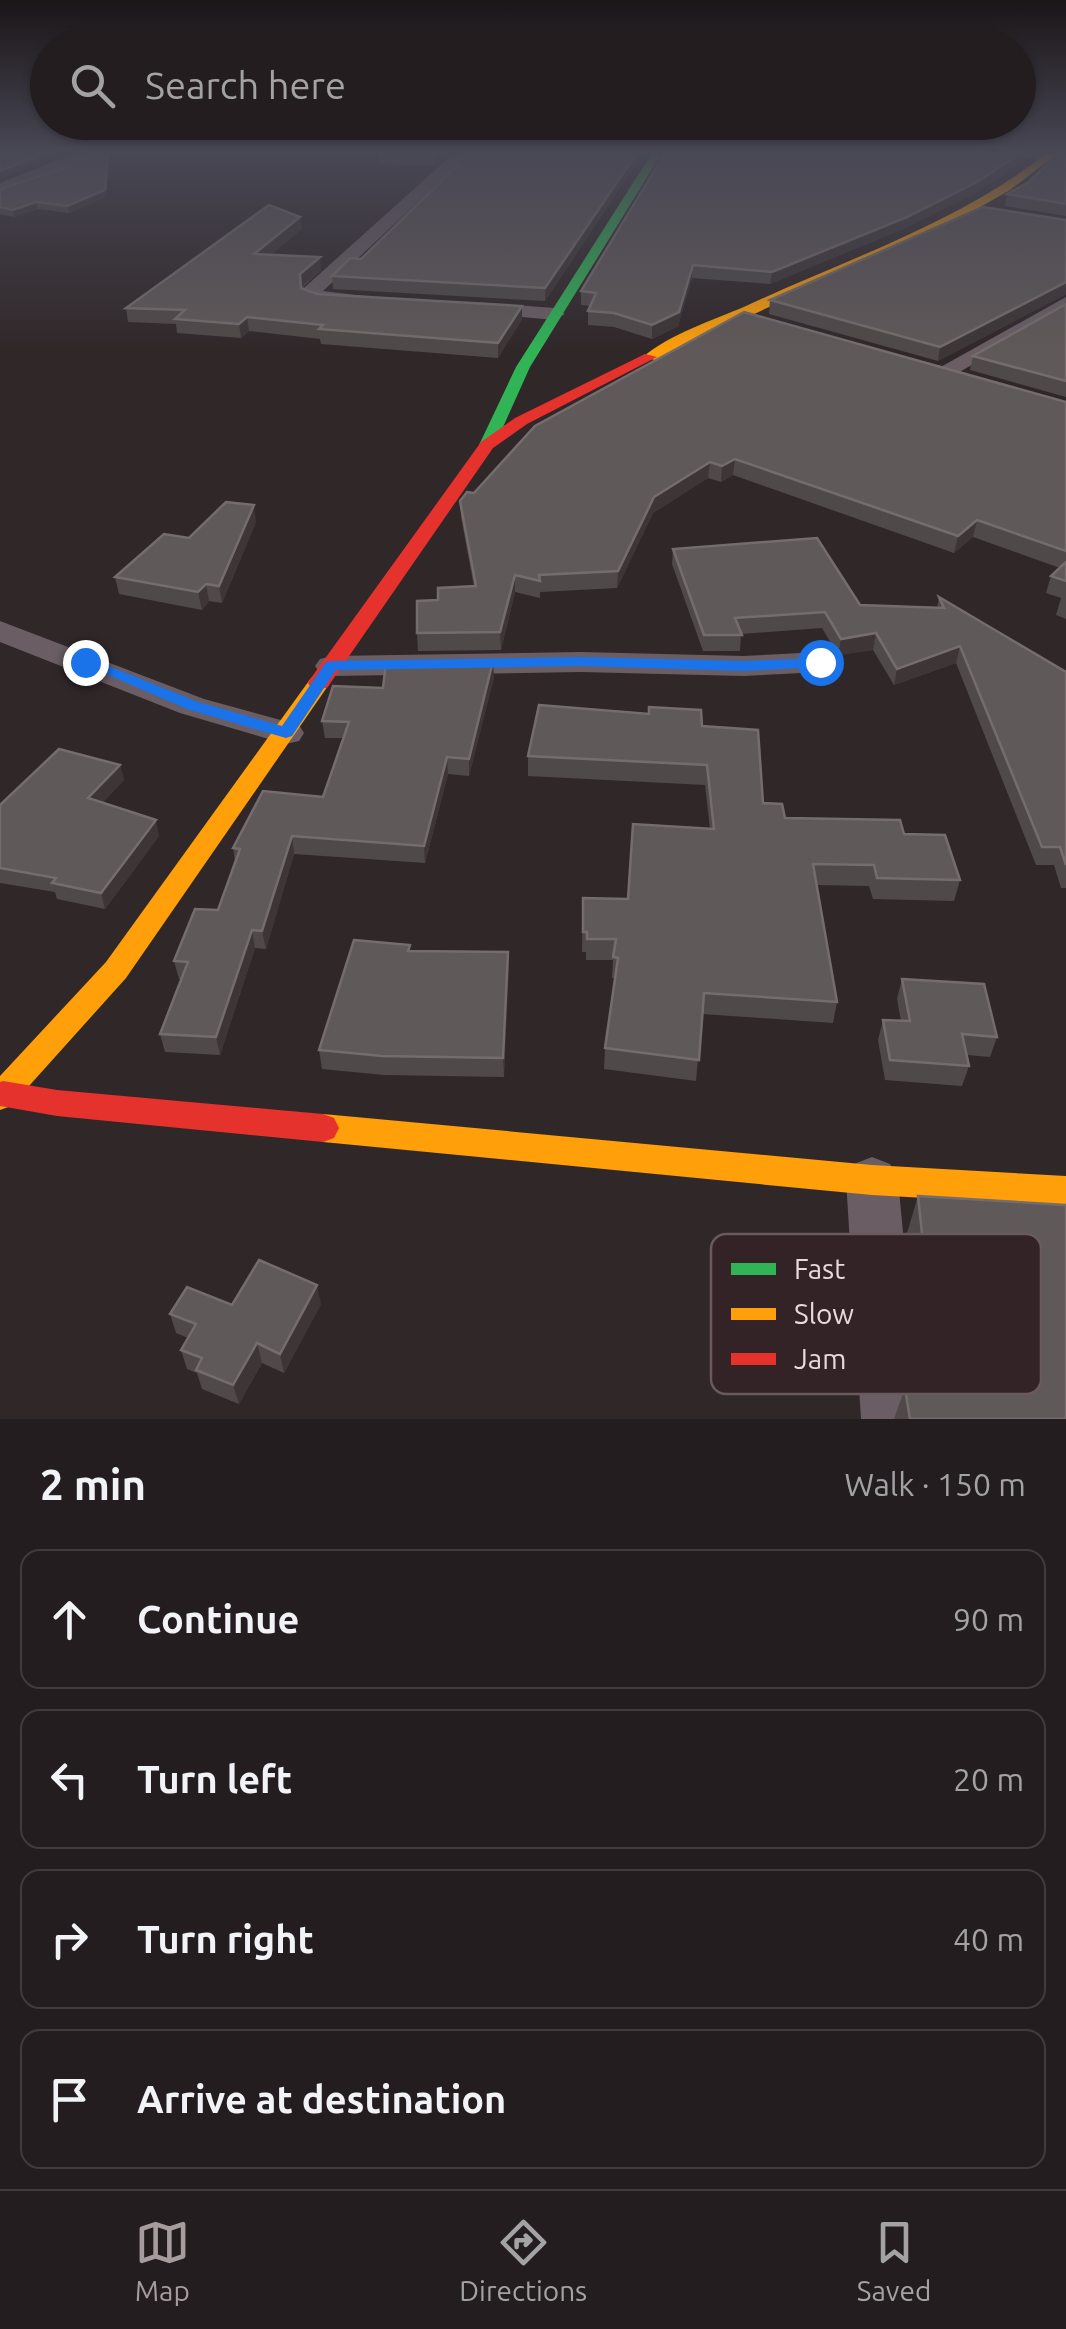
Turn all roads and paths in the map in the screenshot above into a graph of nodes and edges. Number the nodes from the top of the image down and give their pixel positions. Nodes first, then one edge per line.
1 (391, 219) edge
2 (615, 219) edge
3 (961, 219) edge
4 (373, 301) edge
5 (1066, 302) edge
6 (446, 306) edge
7 (555, 314) junction
8 (735, 314) junction
9 (772, 325) edge
10 (976, 383) edge
11 (487, 445) junction
12 (0, 631) edge
13 (820, 662) dead end
14 (332, 666) junction
15 (286, 733) junction
16 (1, 1094) edge
17 (872, 1180) junction
18 (1066, 1191) edge
19 (876, 1234) edge
20 (889, 1394) edge
21 (891, 1419) edge

1 - 4 street
2 - 7 main road
3 - 8 main road
5 - 10 street
6 - 7 street
7 - 11 main road
8 - 9 street
8 - 11 main road
11 - 14 main road
12 - 15 street
13 - 14 street
14 - 15 main road
15 - 16 main road
16 - 17 main road
17 - 18 main road
17 - 19 street
20 - 21 street

